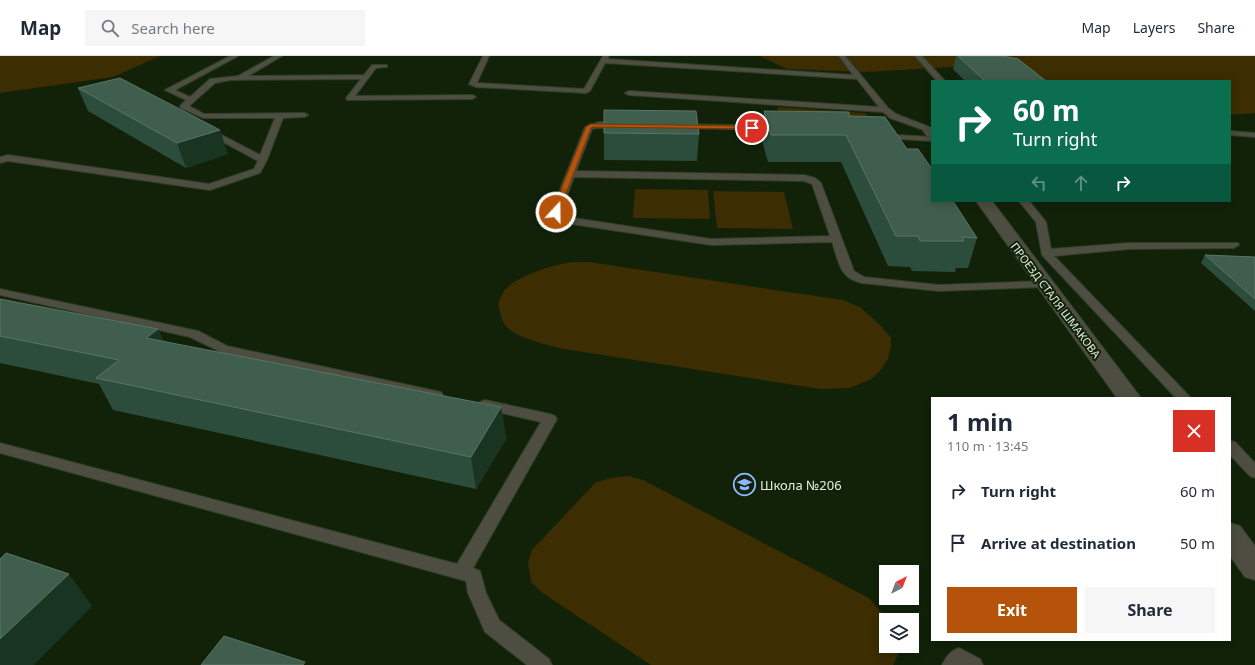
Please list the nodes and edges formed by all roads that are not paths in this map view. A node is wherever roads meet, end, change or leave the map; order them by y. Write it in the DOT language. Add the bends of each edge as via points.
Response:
graph roads {
  1 [pos="235,56"];
  2 [pos="279,56"];
  3 [pos="486,56"];
  4 [pos="842,56"];
  5 [pos="918,56"];
  6 [pos="604,58"];
  7 [pos="385,66"];
  8 [pos="365,77"];
  9 [pos="859,77"];
  10 [pos="239,78"];
  11 [pos="940,80"];
  12 [pos="629,93"];
  13 [pos="472,97"];
  14 [pos="191,100"];
  15 [pos="885,110"];
  16 [pos="280,115"];
  17 [pos="304,115"];
  18 [pos="196,125"];
  19 [pos="630,125"];
  20 [pos="670,126"];
  21 [pos="790,129"];
  22 [pos="931,133"];
  23 [pos="1231,133"];
  24 [pos="869,134"];
  25 [pos="1255,135"];
  26 [pos="0,160"];
  27 [pos="263,160"];
  28 [pos="570,174"];
  29 [pos="985,202"];
  30 [pos="1025,202"];
  31 [pos="836,239"];
  32 [pos="1234,245"];
  33 [pos="1046,252"];
  34 [pos="1045,284"];
  35 [pos="0,292"];
  36 [pos="1128,397"];
  37 [pos="1183,397"];
  38 [pos="449,398"];
  39 [pos="472,402"];
  40 [pos="1231,447"];
  41 [pos="0,448"];
  42 [pos="1255,472"];
  43 [pos="1231,535"];
  44 [pos="1255,568"];
  45 [pos="462,573"];
  46 [pos="542,665"];
  47 [pos="952,665"];
  48 [pos="973,665"];
  1 -- 14 [label="lane" via="169,90"];
  2 -- 10 [label="lane"];
  3 -- 6 [label="lane" via="474,84 476,85 586,91"];
  4 -- 9 [label="lane"];
  5 -- 11 [label="lane"];
  6 -- 9 [label="lane"];
  7 -- 8 [label="lane" via="374,66"];
  8 -- 10 [label="lane"];
  8 -- 13 [label="lane" via="350,98"];
  9 -- 15 [label="lane"];
  10 -- 14 [label="lane" via="213,81"];
  12 -- 15 [label="lane"];
  14 -- 16 [label="lane" via="184,106 203,116"];
  15 -- 22 [label="lane"];
  16 -- 17 [label="lane"];
  16 -- 27 [label="lane"];
  18 -- 27 [label="lane"];
  19 -- 28 [label="lane" via="598,124 589,127"];
  20 -- 21 [label="lane"];
  22 -- 24 [label="lane"];
  23 -- 25 [label="lane"];
  26 -- 27 [label="lane" via="8,158 210,187 257,171"];
  28 -- 31 [label="lane" via="804,178 816,183"];
  28 -- 31 [label="lane" via="556,212 558,217 565,220 711,242"];
  29 -- 34 [label="street, ПРОЕЗД СТАЛЯ ШМАКОВА"];
  30 -- 33 [label="lane" via="1041,222"];
  31 -- 34 [label="lane" via="849,273 862,280 939,288"];
  32 -- 33 [label="lane" via="1129,246"];
  33 -- 37 [label="lane"];
  34 -- 36 [label="street, ПРОЕЗД СТАЛЯ ШМАКОВА"];
  35 -- 38 [label="lane" via="194,334 223,349"];
  39 -- 45 [label="lane" via="550,419"];
  40 -- 42 [label="lane"];
  41 -- 45 [label="lane"];
  43 -- 44 [label="street"];
  45 -- 46 [label="lane" via="474,576 477,593 492,626"];
  47 -- 48 [label="lane" via="959,656"];
}
